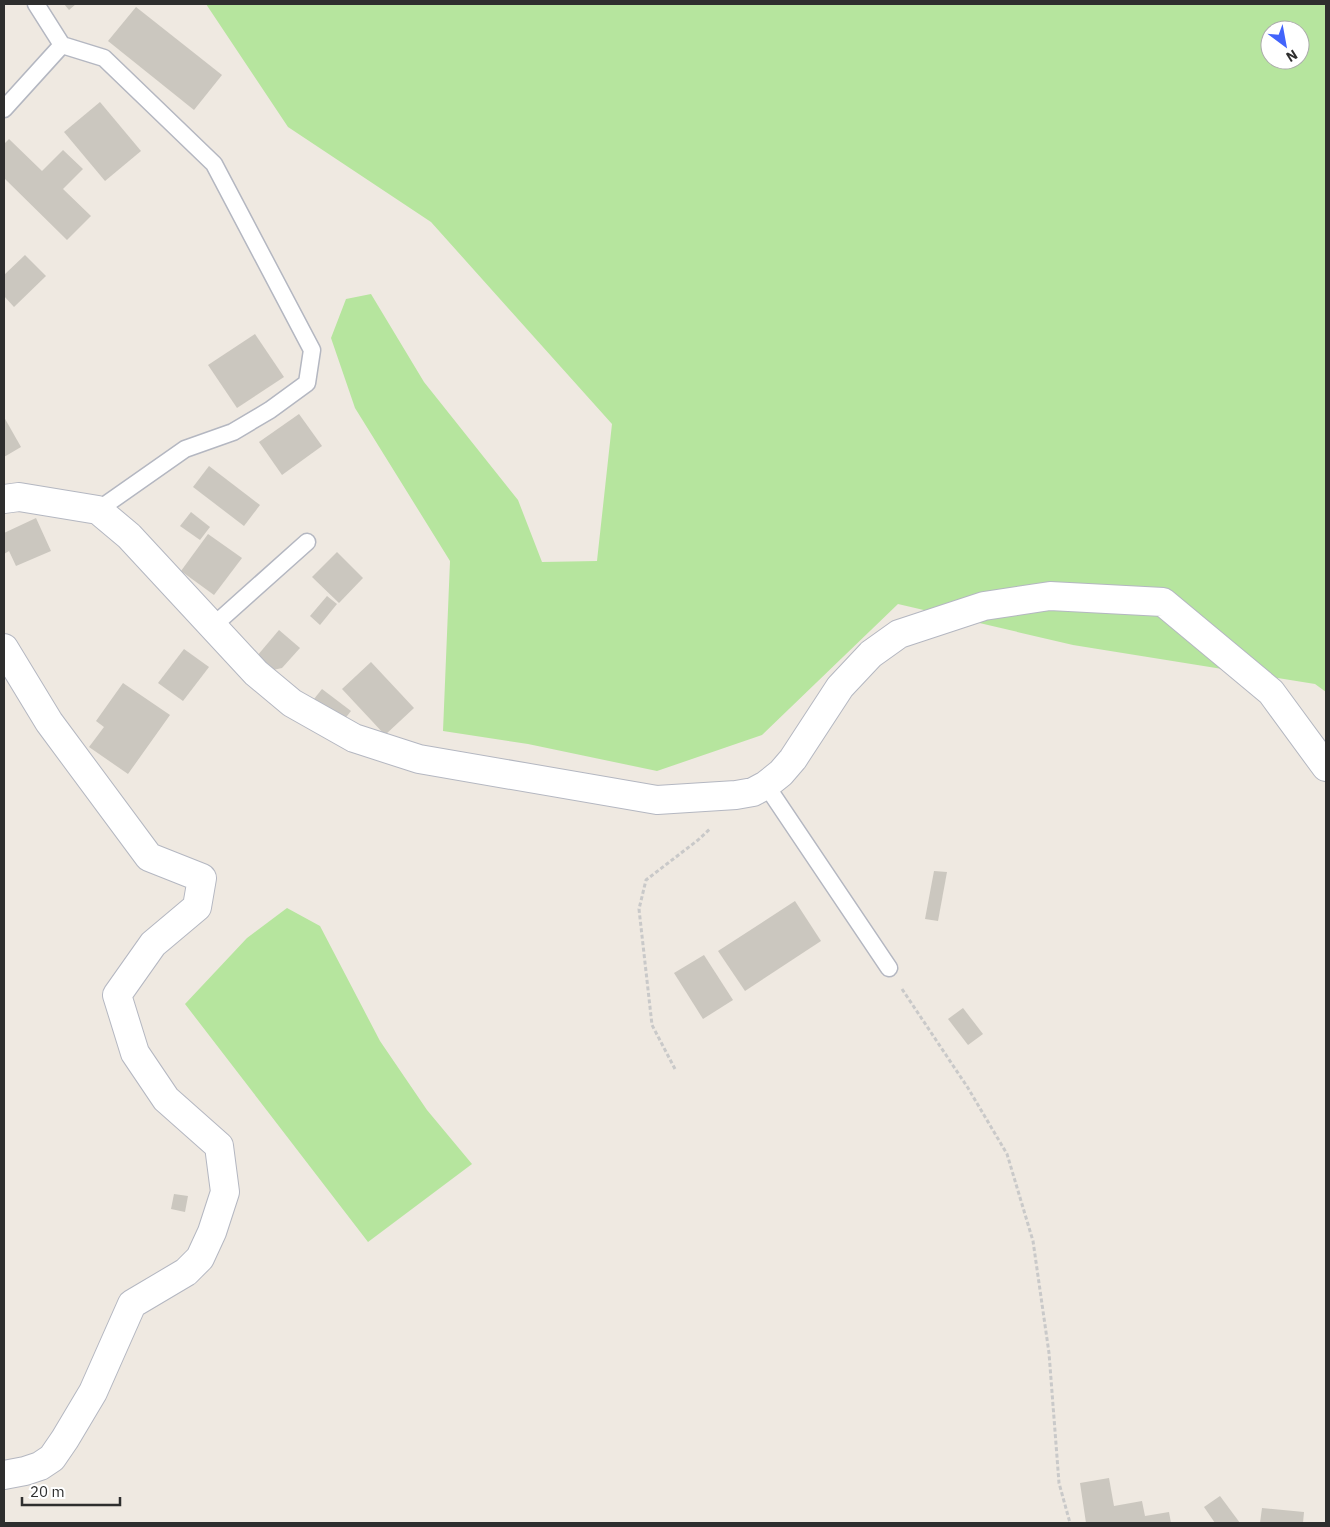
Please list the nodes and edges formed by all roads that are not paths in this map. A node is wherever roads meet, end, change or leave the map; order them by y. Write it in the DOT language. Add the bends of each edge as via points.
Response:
graph roads {
  1 [pos="36,4"];
  2 [pos="62,44"];
  3 [pos="4,109"];
  4 [pos="4,499"];
  5 [pos="98,510"];
  6 [pos="307,542"];
  7 [pos="213,626"];
  8 [pos="4,648"];
  9 [pos="1326,767"];
  10 [pos="766,785"];
  11 [pos="889,968"];
  12 [pos="4,1476"];
  1 -- 2 [label="lane"];
  2 -- 3 [label="lane"];
  2 -- 5 [label="lane" via="104,58 214,164 312,350 308,382 233,432 185,449"];
  4 -- 5 [label="street" via="19,496"];
  5 -- 7 [label="street" via="129,536"];
  6 -- 7 [label="lane"];
  7 -- 10 [label="street" via="256,673 292,703 354,738 419,759 658,800 736,795 753,792"];
  8 -- 12 [label="street" via="49,722 149,856 202,878 197,907 153,944 117,995 135,1053 166,1099 219,1146 226,1192 200,1258 186,1272 132,1304 93,1392 52,1458 40,1466"];
  9 -- 10 [label="street" via="1272,692 1163,602 1050,596 984,606 899,634 870,654 840,687 793,759"];
  10 -- 11 [label="lane"];
}
